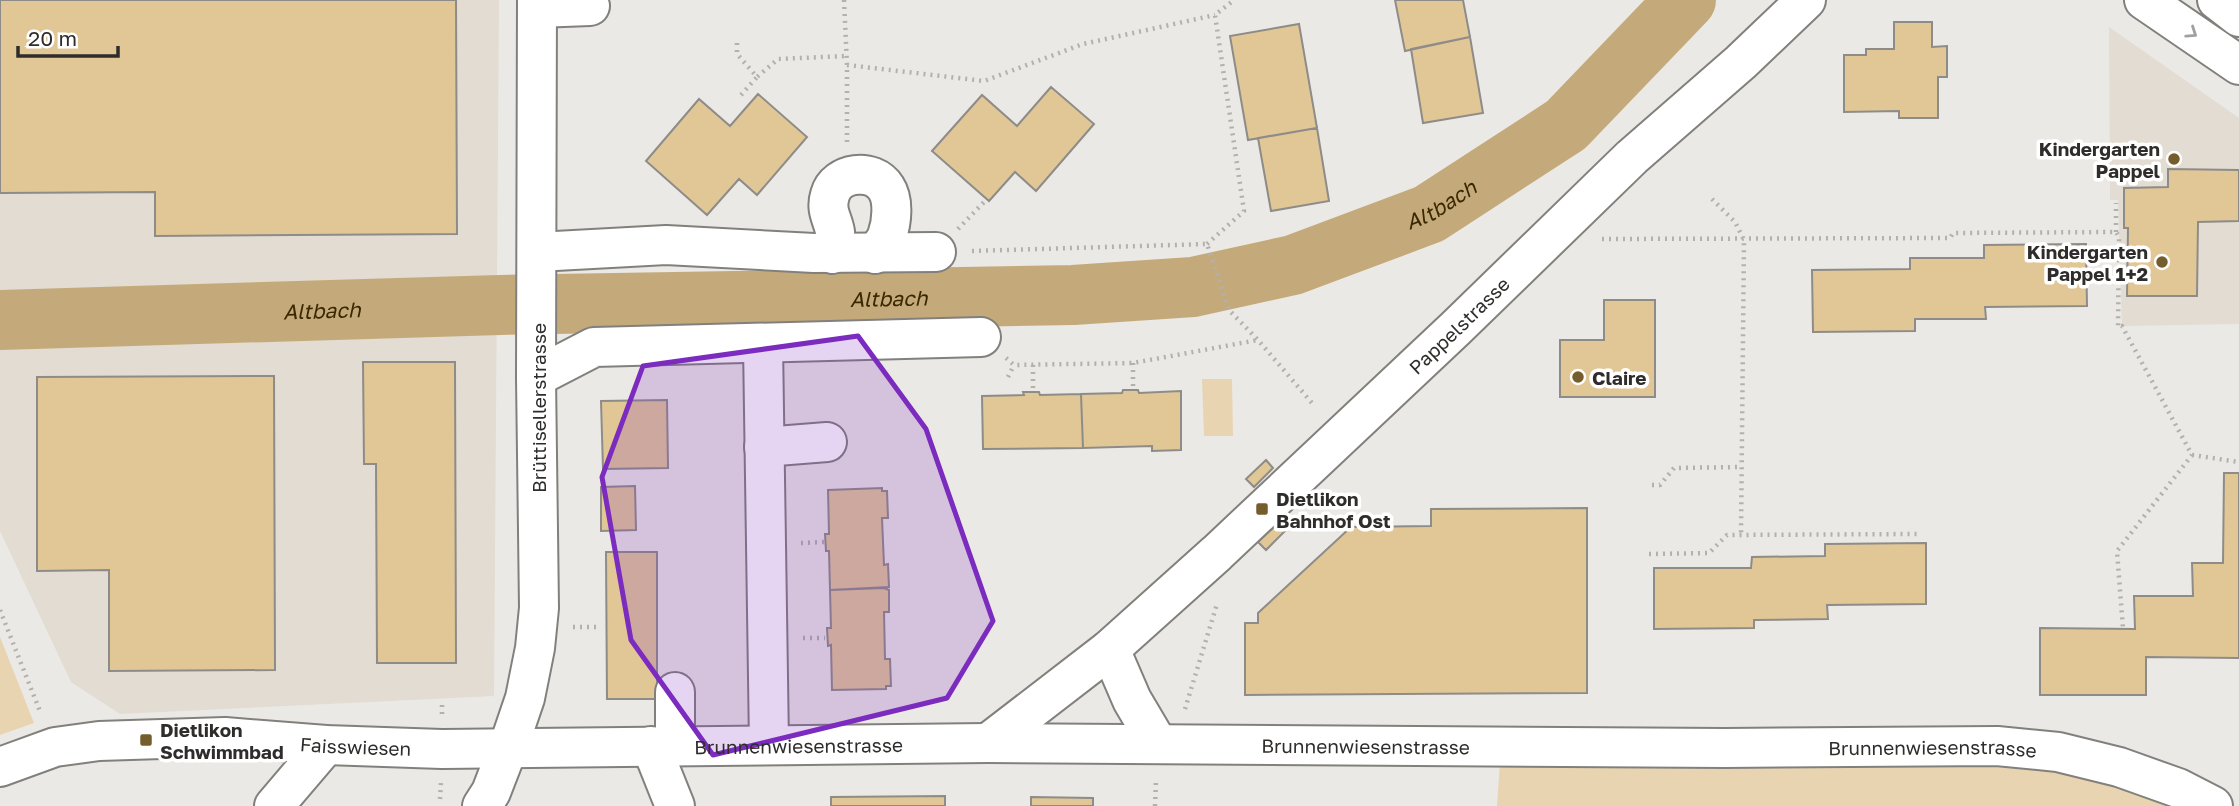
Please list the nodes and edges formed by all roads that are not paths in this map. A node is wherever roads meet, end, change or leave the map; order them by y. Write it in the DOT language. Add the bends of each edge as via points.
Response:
graph roads {
  1 [pos="1806,0"];
  2 [pos="2144,0"];
  3 [pos="2217,0"];
  4 [pos="537,4"];
  5 [pos="590,6"];
  6 [pos="2239,17"];
  7 [pos="2239,65"];
  8 [pos="936,252"];
  9 [pos="832,254"];
  10 [pos="875,254"];
  11 [pos="537,263"];
  12 [pos="981,337"];
  13 [pos="763,344"];
  14 [pos="536,377"];
  15 [pos="827,442"];
  16 [pos="764,447"];
  17 [pos="1110,649"];
  18 [pos="675,692"];
  19 [pos="988,743"];
  20 [pos="769,744"];
  21 [pos="326,745"];
  22 [pos="663,746"];
  23 [pos="1165,747"];
  24 [pos="508,748"];
  25 [pos="50,749"];
  26 [pos="0,767"];
  27 [pos="0,794"];
  28 [pos="274,806"];
  29 [pos="482,806"];
  30 [pos="675,806"];
  31 [pos="2213,806"];
  1 -- 17 [label="street, Pappelstrasse" via="1632,157 1428,355"];
  2 -- 7 [label="street, one-way"];
  3 -- 6 [label="street"];
  4 -- 5 [label="street"];
  4 -- 11 [label="street, Brüttisellerstrasse"];
  8 -- 10 [label="street"];
  9 -- 10 [label="street"];
  9 -- 10 [label="street" via="836,233 828,214 830,194 840,179 856,174 886,187 892,208 887,236"];
  9 -- 11 [label="street" via="666,245"];
  11 -- 14 [label="street, Brüttisellerstrasse"];
  12 -- 13 [label="street"];
  13 -- 14 [label="street" via="594,347"];
  13 -- 16 [label="street"];
  14 -- 24 [label="street, Brüttisellerstrasse" via="536,649"];
  15 -- 16 [label="street"];
  16 -- 20 [label="street"];
  17 -- 19 [label="street, Pappelstrasse"];
  17 -- 23 [label="street" via="1132,700"];
  18 -- 22 [label="street"];
  19 -- 20 [label="street, Brunnenwiesenstrasse"];
  19 -- 23 [label="street, Brunnenwiesenstrasse"];
  20 -- 22 [label="street, Brunnenwiesenstrasse"];
  21 -- 24 [label="street, Faisswiesen"];
  21 -- 25 [label="street, Faisswiesen" via="225,737 99,741"];
  21 -- 28 [label="street"];
  22 -- 24 [label="street, Brunnenwiesenstrasse"];
  22 -- 30 [label="street"];
  23 -- 31 [label="street, Brunnenwiesenstrasse" via="1997,746 2058,752 2119,767"];
  24 -- 29 [label="street, Brüttisellerstrasse"];
  25 -- 26 [label="street, Faisswiesen"];
  25 -- 27 [label="street" via="30,762"];
}
